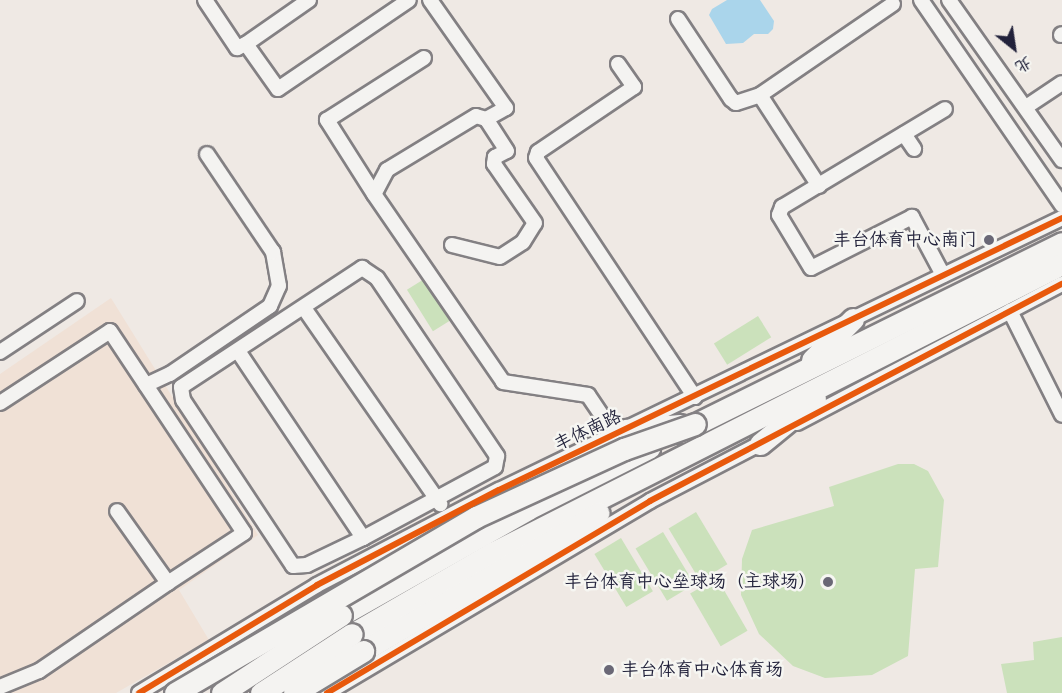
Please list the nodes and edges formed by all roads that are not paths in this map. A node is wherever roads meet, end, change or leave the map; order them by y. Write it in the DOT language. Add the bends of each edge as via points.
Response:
graph roads {
  1 [pos="205,0"];
  2 [pos="309,0"];
  3 [pos="409,0"];
  4 [pos="430,0"];
  5 [pos="921,0"];
  6 [pos="949,0"];
  7 [pos="894,1"];
  8 [pos="678,19"];
  9 [pos="246,44"];
  10 [pos="424,58"];
  11 [pos="618,64"];
  12 [pos="1062,83"];
  13 [pos="760,95"];
  14 [pos="1026,107"];
  15 [pos="945,109"];
  16 [pos="486,119"];
  17 [pos="904,134"];
  18 [pos="914,149"];
  19 [pos="207,154"];
  20 [pos="1062,160"];
  21 [pos="819,186"];
  22 [pos="374,194"];
  23 [pos="1062,205"];
  24 [pos="1062,218"];
  25 [pos="1062,243"];
  26 [pos="452,244"];
  27 [pos="1062,264"];
  28 [pos="943,275"];
  29 [pos="1062,284"];
  30 [pos="76,301"];
  31 [pos="304,308"];
  32 [pos="1011,311"];
  33 [pos="854,319"];
  34 [pos="238,351"];
  35 [pos="0,352"];
  36 [pos="796,374"];
  37 [pos="842,377"];
  38 [pos="146,385"];
  39 [pos="695,397"];
  40 [pos="0,403"];
  41 [pos="1062,415"];
  42 [pos="695,424"];
  43 [pos="624,430"];
  44 [pos="760,444"];
  45 [pos="436,499"];
  46 [pos="117,511"];
  47 [pos="448,516"];
  48 [pos="363,538"];
  49 [pos="168,583"];
  50 [pos="257,621"];
  51 [pos="224,640"];
  52 [pos="358,642"];
  53 [pos="0,687"];
  54 [pos="139,693"];
  55 [pos="175,693"];
  56 [pos="222,693"];
  57 [pos="261,693"];
  58 [pos="294,693"];
  59 [pos="304,693"];
  60 [pos="327,693"];
  1 -- 9 [label="street" via="237,48"];
  2 -- 9 [label="street"];
  3 -- 9 [label="street" via="278,89"];
  4 -- 16 [label="street" via="506,108"];
  5 -- 23 [label="street"];
  6 -- 14 [label="street"];
  7 -- 13 [label="street"];
  8 -- 13 [label="street" via="731,99 736,103"];
  10 -- 22 [label="street" via="327,120"];
  11 -- 39 [label="street" via="634,87 538,152 537,158"];
  12 -- 14 [label="street"];
  13 -- 21 [label="street"];
  14 -- 20 [label="street"];
  15 -- 17 [label="street"];
  16 -- 22 [label="street" via="469,117 387,170"];
  16 -- 26 [label="street" via="507,151 495,157 494,164 535,223 523,242 500,257"];
  17 -- 18 [label="street"];
  17 -- 21 [label="street"];
  19 -- 38 [label="street" via="273,252 279,286 270,306 170,374"];
  21 -- 28 [label="street" via="783,207 779,214 811,268 912,217"];
  22 -- 43 [label="street" via="503,382 588,395 607,423"];
  24 -- 28 [label="street, 丰体南路"];
  25 -- 36 [label="highway"];
  27 -- 37 [label="highway"];
  28 -- 33 [label="street, 丰体南路"];
  29 -- 32 [label="street"];
  30 -- 35 [label="street"];
  31 -- 34 [label="street"];
  31 -- 45 [label="street"];
  31 -- 45 [label="street" via="362,268 377,278 497,456 495,467"];
  32 -- 41 [label="street"];
  32 -- 44 [label="street"];
  33 -- 36 [label="highway"];
  33 -- 39 [label="street, 丰体南路"];
  34 -- 48 [label="street"];
  34 -- 48 [label="street" via="181,387 183,400 293,566 307,565"];
  36 -- 42 [label="highway"];
  37 -- 44 [label="highway"];
  37 -- 52 [label="highway" via="750,421"];
  38 -- 40 [label="street" via="110,331"];
  38 -- 49 [label="street" via="244,533"];
  39 -- 43 [label="street, 丰体南路"];
  42 -- 43 [label="highway"];
  42 -- 55 [label="highway, bridge" via="624,449 476,517"];
  42 -- 56 [label="highway, bridge" via="528,509 342,615"];
  43 -- 47 [label="street, 丰体南路"];
  44 -- 60 [label="street" via="650,501"];
  45 -- 47 [label="street"];
  45 -- 48 [label="street"];
  46 -- 49 [label="street"];
  47 -- 50 [label="street, 丰体南路"];
  49 -- 53 [label="street" via="39,671"];
  50 -- 51 [label="street, 丰体南路"];
  50 -- 59 [label="street"];
  51 -- 54 [label="street, 丰体南路"];
  51 -- 57 [label="street"];
  52 -- 57 [label="highway, bridge"];
  52 -- 58 [label="highway, bridge"];
}
